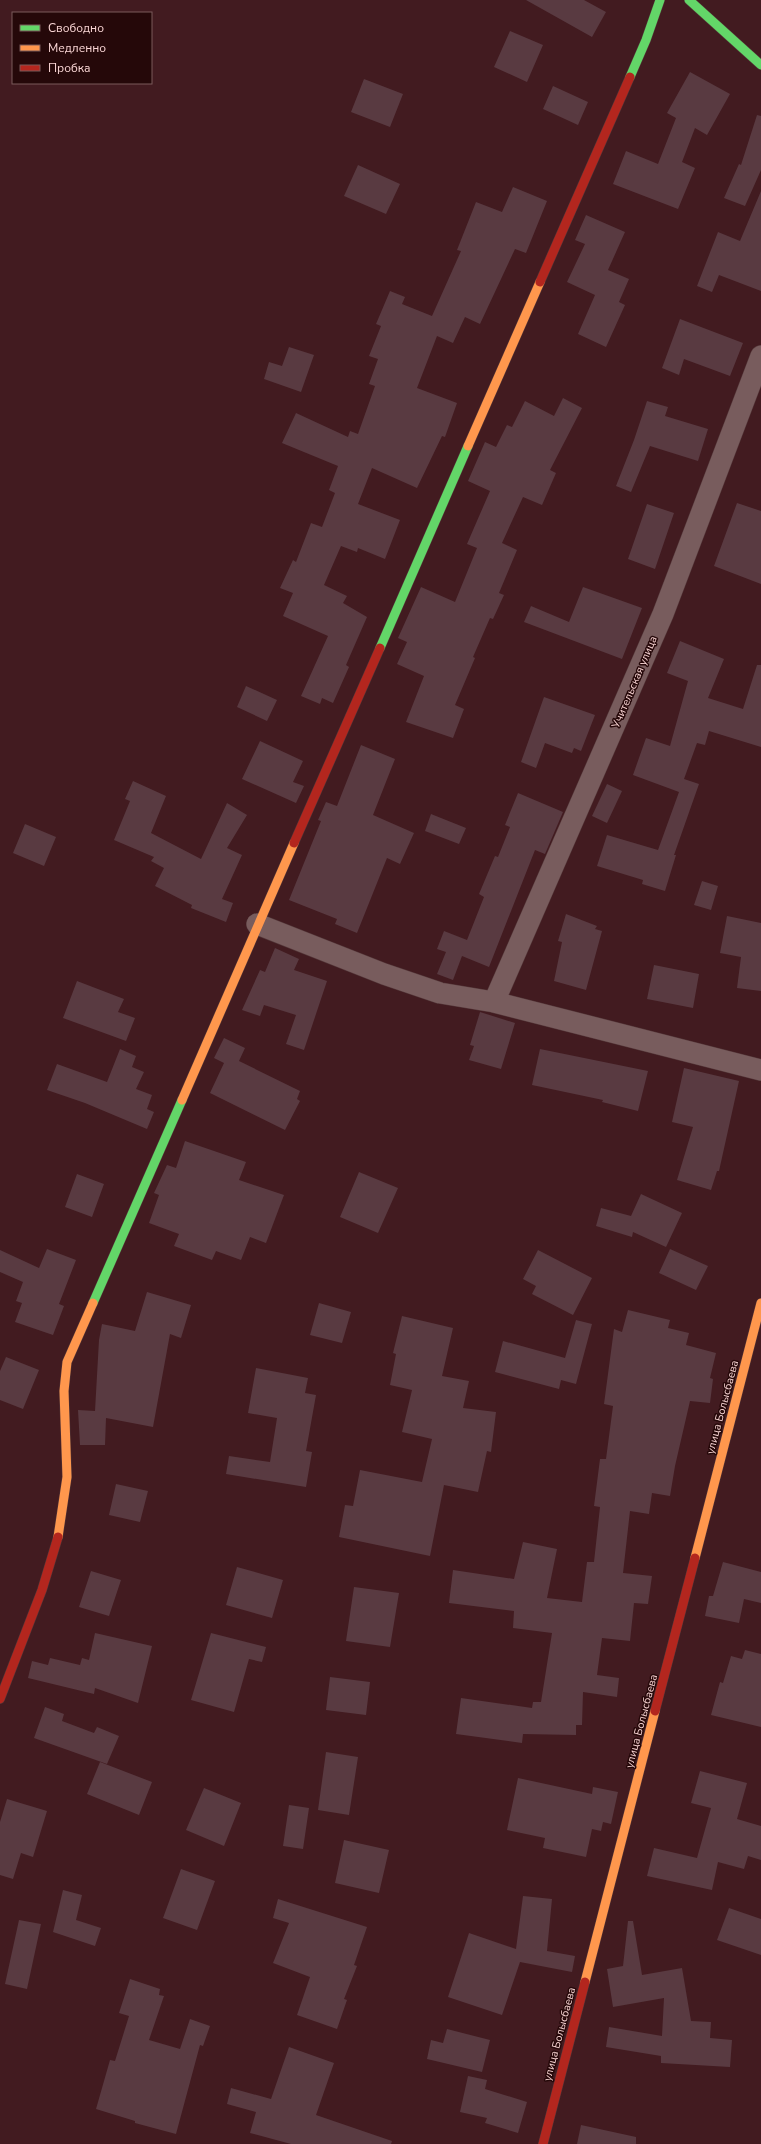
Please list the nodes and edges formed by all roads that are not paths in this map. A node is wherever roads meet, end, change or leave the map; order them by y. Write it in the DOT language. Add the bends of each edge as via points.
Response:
graph roads {
  1 [pos="660,0"];
  2 [pos="689,0"];
  3 [pos="761,65"];
  4 [pos="761,356"];
  5 [pos="257,924"];
  6 [pos="494,1002"];
  7 [pos="761,1070"];
  8 [pos="761,1303"];
  9 [pos="0,1699"];
  10 [pos="543,2144"];
  1 -- 5 [label="street" via="646,40"];
  2 -- 3 [label="street"];
  4 -- 6 [label="street, Учительская улица" via="663,614"];
  5 -- 6 [label="street" via="440,993"];
  5 -- 9 [label="street" via="67,1362 63,1382 68,1433 67,1477 59,1540 45,1586"];
  6 -- 7 [label="street"];
  8 -- 10 [label="street, улица Болысбаева"];
}
